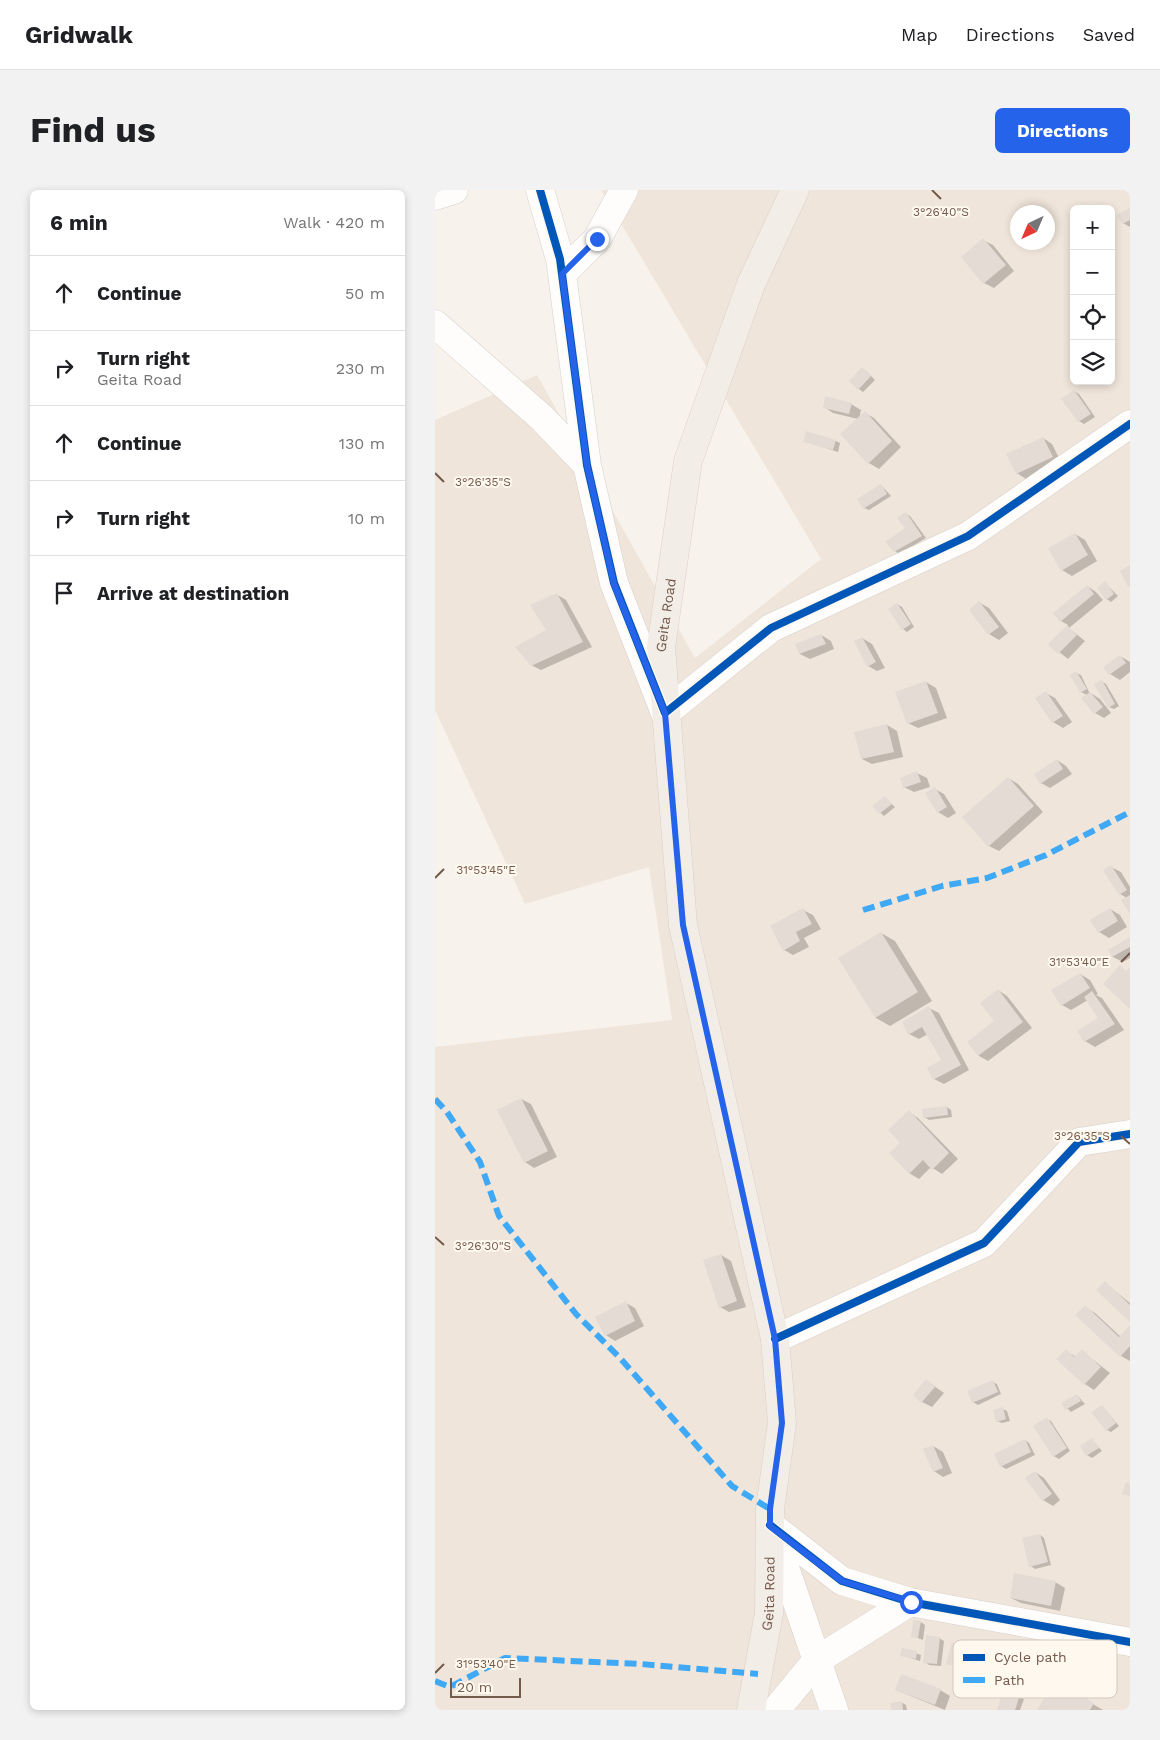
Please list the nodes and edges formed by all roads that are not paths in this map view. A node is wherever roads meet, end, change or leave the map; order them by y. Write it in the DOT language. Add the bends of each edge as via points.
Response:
graph roads {
  1 [pos="454,190"];
  2 [pos="540,190"];
  3 [pos="624,190"];
  4 [pos="795,190"];
  5 [pos="435,196"];
  6 [pos="562,274"];
  7 [pos="435,324"];
  8 [pos="1130,424"];
  9 [pos="587,465"];
  10 [pos="665,713"];
  11 [pos="1130,1134"];
  12 [pos="775,1339"];
  13 [pos="770,1526"];
  14 [pos="911,1602"];
  15 [pos="1130,1642"];
  16 [pos="817,1660"];
  17 [pos="751,1710"];
  18 [pos="776,1710"];
  19 [pos="834,1710"];
  1 -- 5 [label="street"];
  2 -- 6 [label="street"];
  3 -- 6 [label="street" via="597,239"];
  4 -- 10 [label="main road, Geita Road" via="751,284 688,461 661,647"];
  6 -- 9 [label="street"];
  7 -- 9 [label="street" via="542,418"];
  8 -- 10 [label="street" via="968,536 771,628"];
  9 -- 10 [label="street" via="614,584"];
  10 -- 12 [label="main road, Geita Road" via="683,925"];
  11 -- 12 [label="street" via="1079,1142 984,1243"];
  12 -- 13 [label="main road, Geita Road" via="782,1423"];
  13 -- 14 [label="street" via="842,1581"];
  13 -- 16 [label="street"];
  13 -- 17 [label="main road, Geita Road" via="769,1613"];
  14 -- 15 [label="street"];
  14 -- 16 [label="street"];
  16 -- 18 [label="street"];
  16 -- 19 [label="street"];
}
